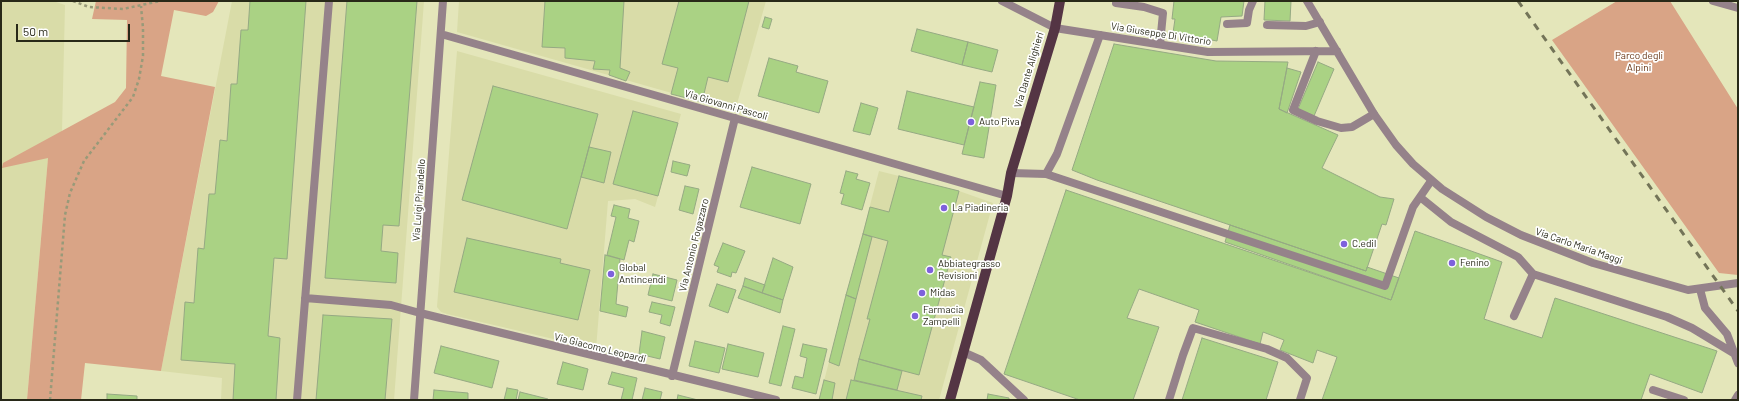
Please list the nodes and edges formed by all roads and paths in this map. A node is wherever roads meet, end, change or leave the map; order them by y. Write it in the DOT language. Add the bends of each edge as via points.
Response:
graph roads {
  1 [pos="73,1"];
  2 [pos="160,1"];
  3 [pos="329,1"];
  4 [pos="443,1"];
  5 [pos="1002,1"];
  6 [pos="1060,1"];
  7 [pos="1253,1"];
  8 [pos="1307,1"];
  9 [pos="1718,2"];
  10 [pos="1116,3"];
  11 [pos="141,6"];
  12 [pos="1738,8"];
  13 [pos="1320,22"];
  14 [pos="1227,24"];
  15 [pos="1267,25"];
  16 [pos="1055,28"];
  17 [pos="441,34"];
  18 [pos="1100,35"];
  19 [pos="1160,44"];
  20 [pos="1337,51"];
  21 [pos="1316,52"];
  22 [pos="1374,114"];
  23 [pos="735,118"];
  24 [pos="1011,173"];
  25 [pos="1046,174"];
  26 [pos="1431,181"];
  27 [pos="1007,196"];
  28 [pos="1420,197"];
  29 [pos="1534,274"];
  30 [pos="1738,283"];
  31 [pos="1700,289"];
  32 [pos="305,298"];
  33 [pos="420,313"];
  34 [pos="1514,316"];
  35 [pos="962,352"];
  36 [pos="1735,354"];
  37 [pos="1738,362"];
  38 [pos="672,376"];
  39 [pos="1653,390"];
  40 [pos="1738,396"];
  41 [pos="50,400"];
  42 [pos="297,400"];
  43 [pos="414,400"];
  44 [pos="776,400"];
  45 [pos="950,400"];
  46 [pos="1024,400"];
  47 [pos="1169,400"];
  48 [pos="1300,400"];
  49 [pos="1684,400"];
  50 [pos="1735,400"];
  1 -- 11 [label="path" via="89,7 123,9"];
  2 -- 11 [label="path"];
  3 -- 32 [label="street"];
  4 -- 17 [label="street, Via Luigi Pirandello"];
  5 -- 16 [label="street, Via Giuseppe Di Vittorio"];
  6 -- 16 [label="main road, Via Dante Alighieri"];
  7 -- 14 [label="street" via="1247,23"];
  8 -- 13 [label="street, Via Carlo Maria Maggi"];
  9 -- 12 [label="street"];
  10 -- 19 [label="street" via="1163,13"];
  11 -- 41 [label="path" via="143,56 133,97 84,162 70,192 65,215"];
  13 -- 15 [label="street" via="1306,26"];
  13 -- 20 [label="street, Via Carlo Maria Maggi"];
  16 -- 18 [label="street, Via Giuseppe Di Vittorio"];
  16 -- 24 [label="main road, Via Dante Alighieri"];
  17 -- 23 [label="street, Via Giovanni Pascoli"];
  17 -- 33 [label="street, Via Luigi Pirandello"];
  18 -- 19 [label="street, Via Giuseppe Di Vittorio"];
  18 -- 25 [label="street" via="1057,154"];
  19 -- 21 [label="street, Via Giuseppe Di Vittorio" via="1208,52"];
  20 -- 21 [label="street, Via Giuseppe Di Vittorio"];
  20 -- 22 [label="street, Via Carlo Maria Maggi"];
  21 -- 22 [label="street" via="1293,110 1341,128 1352,128"];
  22 -- 26 [label="street, Via Carlo Maria Maggi" via="1396,145"];
  23 -- 27 [label="street, Via Giovanni Pascoli"];
  23 -- 38 [label="street, Via Antonio Fogazzaro"];
  24 -- 25 [label="street"];
  24 -- 27 [label="main road, Via Dante Alighieri"];
  25 -- 28 [label="street" via="1385,286 1413,207"];
  26 -- 28 [label="street"];
  26 -- 31 [label="street, Via Carlo Maria Maggi" via="1486,217 1520,235 1562,252 1688,290"];
  27 -- 35 [label="main road, Via Dante Alighieri"];
  28 -- 29 [label="street" via="1451,222 1518,257"];
  29 -- 34 [label="street"];
  29 -- 36 [label="street" via="1667,317 1692,328"];
  30 -- 31 [label="street, Via Carlo Maria Maggi"];
  31 -- 36 [label="street" via="1705,308 1727,334"];
  32 -- 33 [label="street, Via Giacomo Leopardi" via="391,305"];
  32 -- 42 [label="street"];
  33 -- 38 [label="street, Via Giacomo Leopardi"];
  33 -- 43 [label="street, Via Luigi Pirandello"];
  35 -- 45 [label="main road, Via Dante Alighieri"];
  35 -- 46 [label="street" via="981,360"];
  36 -- 37 [label="street"];
  38 -- 44 [label="street, Via Giacomo Leopardi"];
  39 -- 49 [label="street"];
  40 -- 50 [label="street"];
  47 -- 48 [label="street" via="1193,328 1267,349 1286,358 1307,378"];
}
